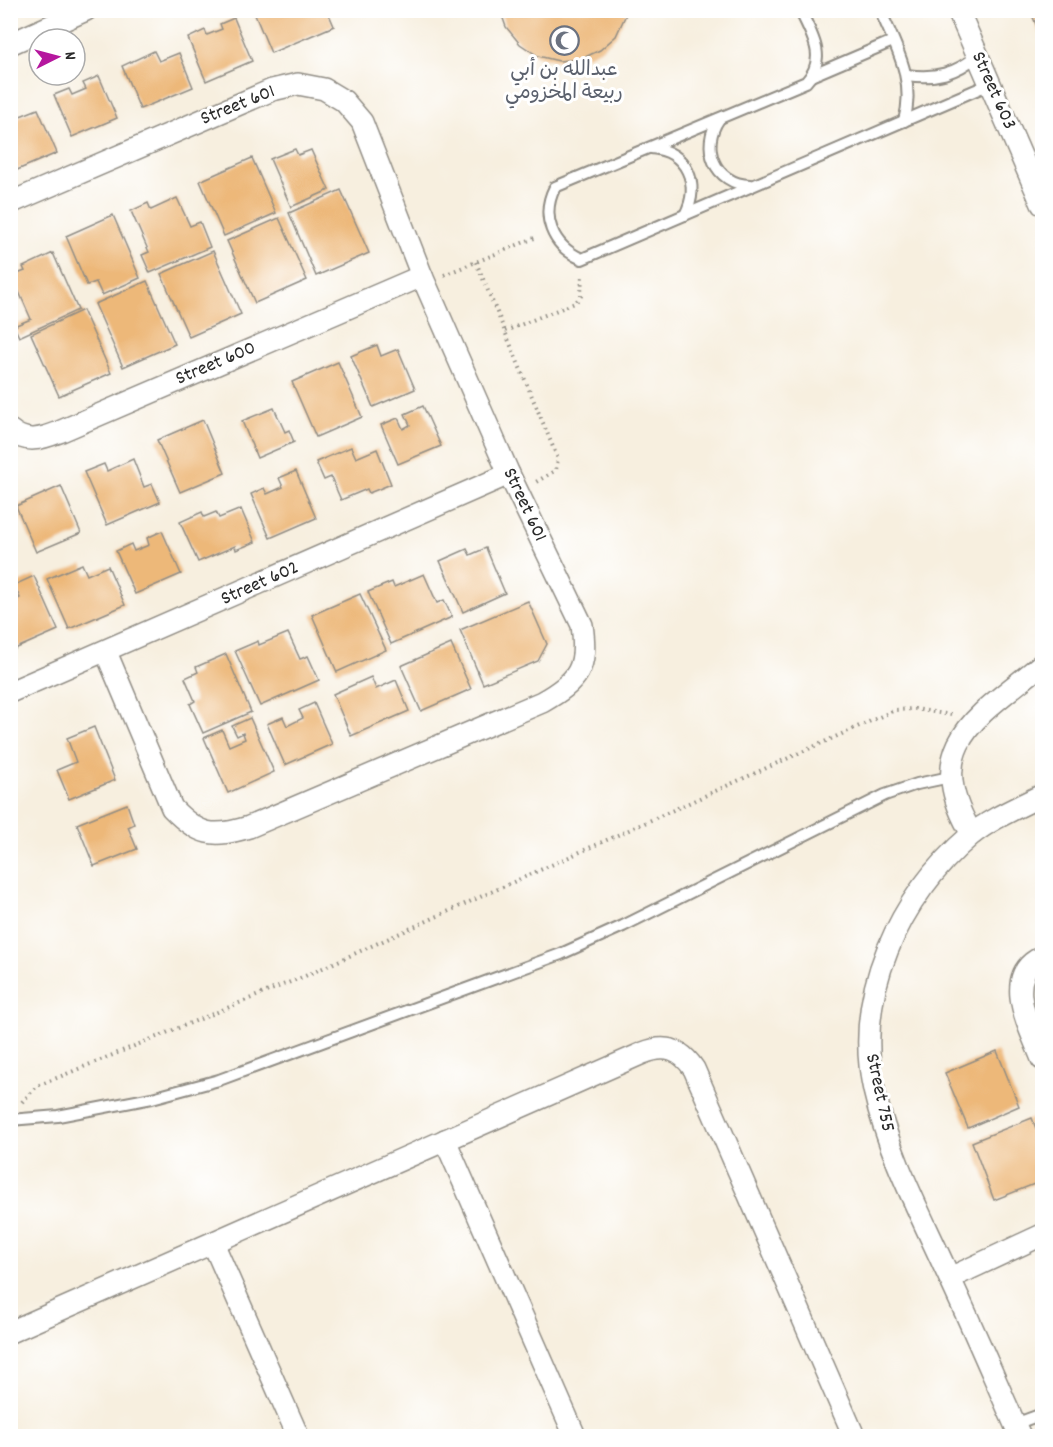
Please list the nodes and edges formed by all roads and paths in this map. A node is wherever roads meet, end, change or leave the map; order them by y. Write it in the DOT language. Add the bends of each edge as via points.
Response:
graph roads {
  1 [pos="86,10"];
  2 [pos="800,10"];
  3 [pos="880,10"];
  4 [pos="958,10"];
  5 [pos="893,41"];
  6 [pos="10,44"];
  7 [pos="978,55"];
  8 [pos="907,75"];
  9 [pos="811,76"];
  10 [pos="990,84"];
  11 [pos="719,118"];
  12 [pos="904,121"];
  13 [pos="649,147"];
  14 [pos="1034,159"];
  15 [pos="753,185"];
  16 [pos="10,203"];
  17 [pos="1042,204"];
  18 [pos="685,214"];
  19 [pos="552,231"];
  20 [pos="582,259"];
  21 [pos="476,262"];
  22 [pos="423,279"];
  23 [pos="505,332"];
  24 [pos="10,430"];
  25 [pos="513,482"];
  26 [pos="106,652"];
  27 [pos="1042,664"];
  28 [pos="10,692"];
  29 [pos="971,723"];
  30 [pos="950,777"];
  31 [pos="1042,795"];
  32 [pos="972,834"];
  33 [pos="1042,957"];
  34 [pos="1042,1059"];
  35 [pos="12,1119"];
  36 [pos="445,1140"];
  37 [pos="1042,1236"];
  38 [pos="213,1243"];
  39 [pos="950,1278"];
  40 [pos="10,1332"];
  41 [pos="1042,1414"];
  42 [pos="1018,1430"];
  43 [pos="298,1437"];
  44 [pos="575,1437"];
  45 [pos="854,1437"];
  1 -- 6 [label="street"];
  2 -- 9 [label="lane" via="818,52"];
  3 -- 5 [label="lane"];
  4 -- 7 [label="street, Street 603"];
  5 -- 8 [label="lane"];
  5 -- 9 [label="lane"];
  7 -- 8 [label="lane" via="945,74"];
  7 -- 10 [label="street, Street 603"];
  8 -- 12 [label="lane" via="909,98"];
  9 -- 11 [label="lane" via="806,82"];
  10 -- 12 [label="lane"];
  10 -- 14 [label="street, Street 603"];
  11 -- 13 [label="lane"];
  11 -- 15 [label="lane" via="709,148 716,168 732,182"];
  12 -- 15 [label="lane"];
  13 -- 18 [label="lane" via="672,153 688,169 693,193"];
  13 -- 19 [label="lane" via="555,187 548,209"];
  14 -- 17 [label="street, Street 603"];
  15 -- 18 [label="lane"];
  16 -- 22 [label="street, Street 601" via="272,90 298,84 316,87 344,101 362,122"];
  18 -- 20 [label="lane"];
  19 -- 20 [label="lane" via="564,248"];
  19 -- 21 [label="path"];
  20 -- 23 [label="path" via="582,296 575,303"];
  21 -- 22 [label="path"];
  21 -- 23 [label="path"];
  22 -- 24 [label="street, Street 600" via="59,432 37,440 19,437"];
  22 -- 25 [label="street, Street 601"];
  23 -- 25 [label="path" via="558,459 556,470 548,476"];
  25 -- 26 [label="street, Street 602"];
  25 -- 26 [label="street, Street 601" via="582,625 586,652 578,674 565,689 542,702 249,827 228,834 206,834 186,823 172,808"];
  26 -- 28 [label="street, Street 602"];
  27 -- 29 [label="street"];
  29 -- 30 [label="street" via="960,739"];
  29 -- 35 [label="path" via="934,710 895,710 305,976 37,1086"];
  30 -- 32 [label="street" via="953,796"];
  30 -- 35 [label="lane" via="885,795 592,941 251,1069 152,1098 58,1116"];
  31 -- 32 [label="street, Street 755"];
  32 -- 39 [label="street, Street 755" via="917,893 894,934 880,969 868,1046 874,1089 890,1144"];
  33 -- 34 [label="street" via="1034,961 1020,989"];
  36 -- 38 [label="street"];
  36 -- 44 [label="street"];
  36 -- 45 [label="street" via="653,1049 682,1054 694,1069"];
  37 -- 39 [label="street"];
  38 -- 40 [label="street"];
  38 -- 43 [label="street"];
  39 -- 42 [label="street, Street 755"];
  41 -- 42 [label="lane"];
}
